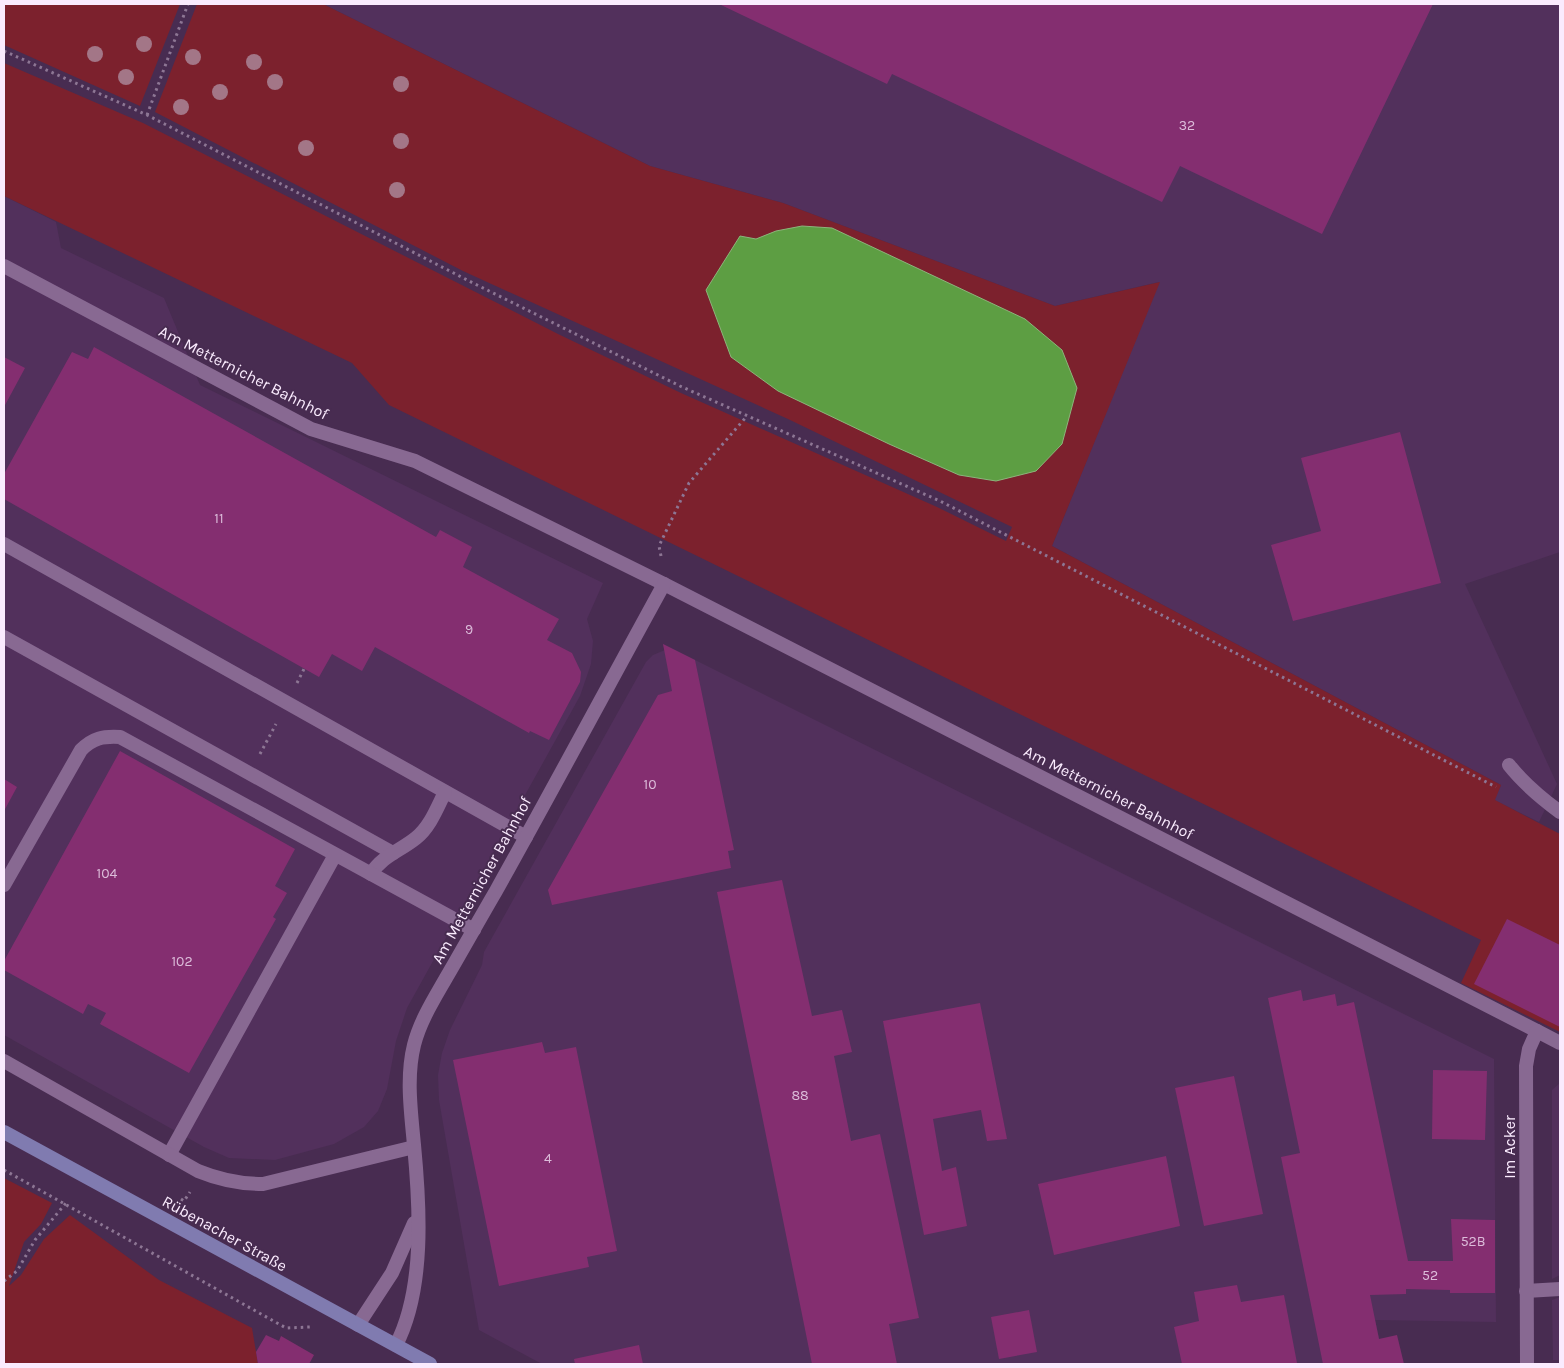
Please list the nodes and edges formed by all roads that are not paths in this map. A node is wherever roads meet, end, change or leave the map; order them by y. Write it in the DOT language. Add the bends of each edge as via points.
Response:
graph roads {
  1 [pos="4,266"];
  2 [pos="4,544"];
  3 [pos="664,584"];
  4 [pos="4,637"];
  5 [pos="1510,765"];
  6 [pos="445,792"];
  7 [pos="1560,812"];
  8 [pos="526,837"];
  9 [pos="393,853"];
  10 [pos="335,855"];
  11 [pos="371,874"];
  12 [pos="4,885"];
  13 [pos="474,930"];
  14 [pos="1537,1031"];
  15 [pos="1560,1043"];
  16 [pos="4,1061"];
  17 [pos="4,1132"];
  18 [pos="414,1146"];
  19 [pos="169,1155"];
  20 [pos="417,1216"];
  21 [pos="1560,1289"];
  22 [pos="1526,1291"];
  23 [pos="358,1325"];
  24 [pos="396,1346"];
  25 [pos="430,1364"];
  26 [pos="1527,1364"];
  1 -- 3 [label="street, Am Metternicher Bahnhof" via="311,429 415,461"];
  2 -- 6 [label="street"];
  3 -- 8 [label="street, Am Metternicher Bahnhof"];
  3 -- 14 [label="street, Am Metternicher Bahnhof"];
  4 -- 9 [label="street"];
  5 -- 7 [label="street" via="1520,779"];
  6 -- 8 [label="street"];
  6 -- 9 [label="street" via="427,827"];
  8 -- 13 [label="street, Am Metternicher Bahnhof"];
  9 -- 11 [label="street" via="378,863"];
  10 -- 11 [label="street"];
  10 -- 12 [label="street" via="120,737 107,736 92,740 81,750"];
  10 -- 19 [label="street"];
  11 -- 13 [label="street"];
  13 -- 18 [label="street, Am Metternicher Bahnhof" via="422,1023 414,1045 410,1100"];
  14 -- 15 [label="street"];
  14 -- 22 [label="street, Im Acker" via="1526,1066"];
  16 -- 19 [label="street"];
  17 -- 23 [label="main road, Rübenacher Straße"];
  18 -- 19 [label="street" via="263,1184 241,1184 217,1178"];
  18 -- 20 [label="street, Am Metternicher Bahnhof"];
  20 -- 23 [label="street, Am Metternicher Bahnhof" via="392,1273"];
  20 -- 24 [label="street, Am Metternicher Bahnhof" via="412,1303"];
  21 -- 22 [label="street"];
  22 -- 26 [label="street, Im Acker"];
  23 -- 24 [label="main road, Rübenacher Straße"];
  24 -- 25 [label="main road, Rübenacher Straße"];
}
